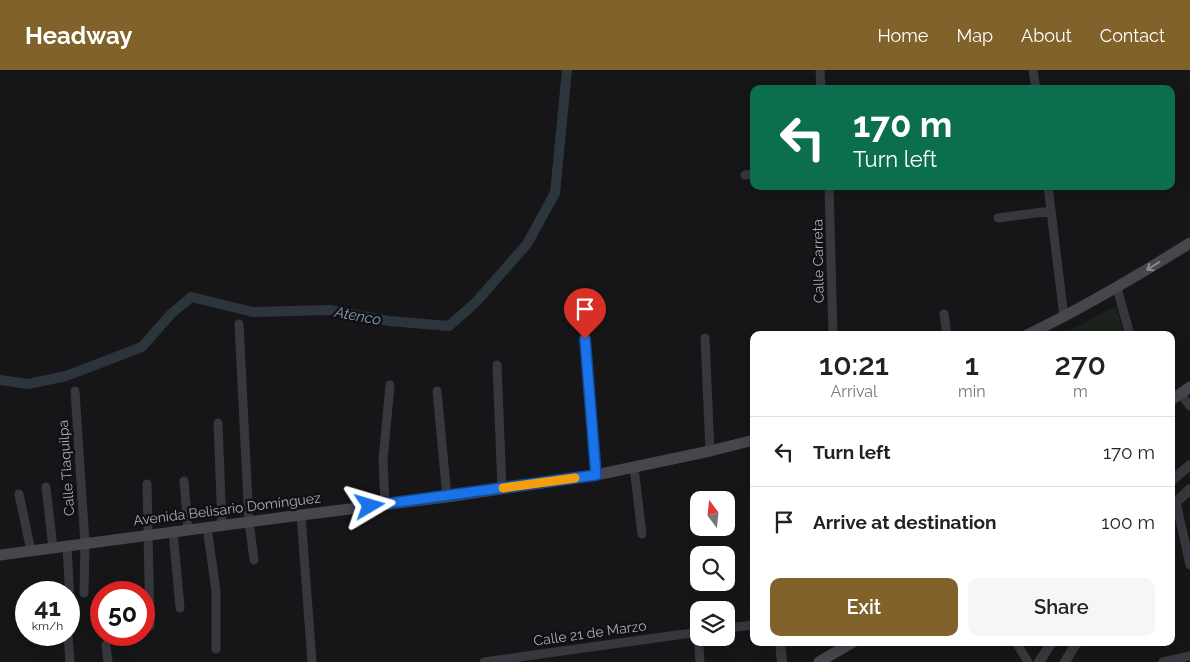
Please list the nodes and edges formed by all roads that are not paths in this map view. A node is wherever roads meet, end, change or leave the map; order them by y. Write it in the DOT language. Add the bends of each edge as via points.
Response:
graph roads {
  1 [pos="820,70"];
  2 [pos="1033,70"];
  3 [pos="821,85"];
  4 [pos="1035,85"];
  5 [pos="829,190"];
  6 [pos="1048,190"];
  7 [pos="1051,211"];
  8 [pos="998,218"];
  9 [pos="1190,243"];
  10 [pos="1117,288"];
  11 [pos="944,314"];
  12 [pos="1064,317"];
  13 [pos="239,324"];
  14 [pos="833,331"];
  15 [pos="946,331"];
  16 [pos="1034,331"];
  17 [pos="1129,331"];
  18 [pos="705,338"];
  19 [pos="585,339"];
  20 [pos="497,365"];
  21 [pos="390,385"];
  22 [pos="75,391"];
  23 [pos="437,391"];
  24 [pos="1181,393"];
  25 [pos="1190,406"];
  26 [pos="218,424"];
  27 [pos="750,441"];
  28 [pos="710,451"];
  29 [pos="1190,465"];
  30 [pos="634,468"];
  31 [pos="596,475"];
  32 [pos="1175,478"];
  33 [pos="184,481"];
  34 [pos="147,484"];
  35 [pos="46,487"];
  36 [pos="502,488"];
  37 [pos="1190,489"];
  38 [pos="19,494"];
  39 [pos="447,497"];
  40 [pos="1175,503"];
  41 [pos="385,504"];
  42 [pos="1175,512"];
  43 [pos="301,514"];
  44 [pos="249,522"];
  45 [pos="222,526"];
  46 [pos="207,527"];
  47 [pos="188,529"];
  48 [pos="173,531"];
  49 [pos="642,534"];
  50 [pos="148,535"];
  51 [pos="85,543"];
  52 [pos="67,546"];
  53 [pos="52,548"];
  54 [pos="31,551"];
  55 [pos="0,555"];
  56 [pos="254,560"];
  57 [pos="1190,566"];
  58 [pos="69,581"];
  59 [pos="149,581"];
  60 [pos="84,593"];
  61 [pos="180,608"];
  62 [pos="750,625"];
  63 [pos="735,627"];
  64 [pos="690,633"];
  65 [pos="69,646"];
  66 [pos="106,646"];
  67 [pos="699,646"];
  68 [pos="780,646"];
  69 [pos="848,646"];
  70 [pos="1018,646"];
  71 [pos="1049,646"];
  72 [pos="1075,646"];
  73 [pos="216,649"];
  74 [pos="1190,656"];
  75 [pos="835,658"];
  76 [pos="70,662"];
  77 [pos="108,662"];
  78 [pos="312,662"];
  79 [pos="484,662"];
  80 [pos="700,662"];
  81 [pos="782,662"];
  82 [pos="819,662"];
  83 [pos="1028,662"];
  84 [pos="1039,662"];
  85 [pos="1065,662"];
  86 [pos="1163,662"];
  1 -- 3 [label="street"];
  2 -- 4 [label="street"];
  5 -- 14 [label="street, Calle Carreta"];
  6 -- 7 [label="street"];
  7 -- 8 [label="street"];
  7 -- 12 [label="street"];
  9 -- 10 [label="main road, one-way"];
  10 -- 12 [label="main road"];
  10 -- 17 [label="street"];
  11 -- 15 [label="street"];
  12 -- 16 [label="main road"];
  13 -- 44 [label="street"];
  18 -- 28 [label="street"];
  19 -- 31 [label="street"];
  20 -- 36 [label="street"];
  21 -- 41 [label="street" via="383,460"];
  22 -- 51 [label="street, Calle Tlaquilpa"];
  23 -- 39 [label="street"];
  24 -- 25 [label="street"];
  26 -- 45 [label="street"];
  27 -- 28 [label="main road, Avenida Belisario Domínguez"];
  28 -- 30 [label="main road, Avenida Belisario Domínguez"];
  29 -- 32 [label="street"];
  30 -- 31 [label="main road, Avenida Belisario Domínguez"];
  30 -- 49 [label="street"];
  31 -- 36 [label="main road, Avenida Belisario Domínguez"];
  33 -- 47 [label="street"];
  34 -- 50 [label="street"];
  35 -- 53 [label="street"];
  36 -- 39 [label="main road, Avenida Belisario Domínguez"];
  37 -- 40 [label="street"];
  38 -- 54 [label="street"];
  39 -- 41 [label="main road, Avenida Belisario Domínguez"];
  41 -- 43 [label="main road, Avenida Belisario Domínguez"];
  42 -- 57 [label="street"];
  43 -- 44 [label="main road, Avenida Belisario Domínguez"];
  43 -- 78 [label="street"];
  44 -- 45 [label="main road, Avenida Belisario Domínguez"];
  44 -- 56 [label="street"];
  45 -- 46 [label="main road, Avenida Belisario Domínguez"];
  46 -- 47 [label="main road, Avenida Belisario Domínguez"];
  46 -- 73 [label="street" via="216,591"];
  47 -- 48 [label="main road, Avenida Belisario Domínguez"];
  48 -- 50 [label="main road, Avenida Belisario Domínguez"];
  48 -- 61 [label="street"];
  50 -- 51 [label="main road, Avenida Belisario Domínguez"];
  50 -- 59 [label="street"];
  51 -- 52 [label="main road, Avenida Belisario Domínguez"];
  51 -- 60 [label="street, Calle Tlaquilpa"];
  52 -- 53 [label="main road, Avenida Belisario Domínguez"];
  52 -- 58 [label="street"];
  53 -- 54 [label="main road, Avenida Belisario Domínguez"];
  54 -- 55 [label="main road, Avenida Belisario Domínguez"];
  62 -- 63 [label="street"];
  64 -- 79 [label="street, Calle 21 de Marzo"];
  65 -- 76 [label="street"];
  66 -- 77 [label="street"];
  67 -- 80 [label="street"];
  68 -- 81 [label="street"];
  69 -- 75 [label="main road"];
  70 -- 83 [label="street"];
  71 -- 84 [label="street"];
  72 -- 85 [label="street"];
  74 -- 86 [label="street"];
  75 -- 82 [label="main road"];
}
